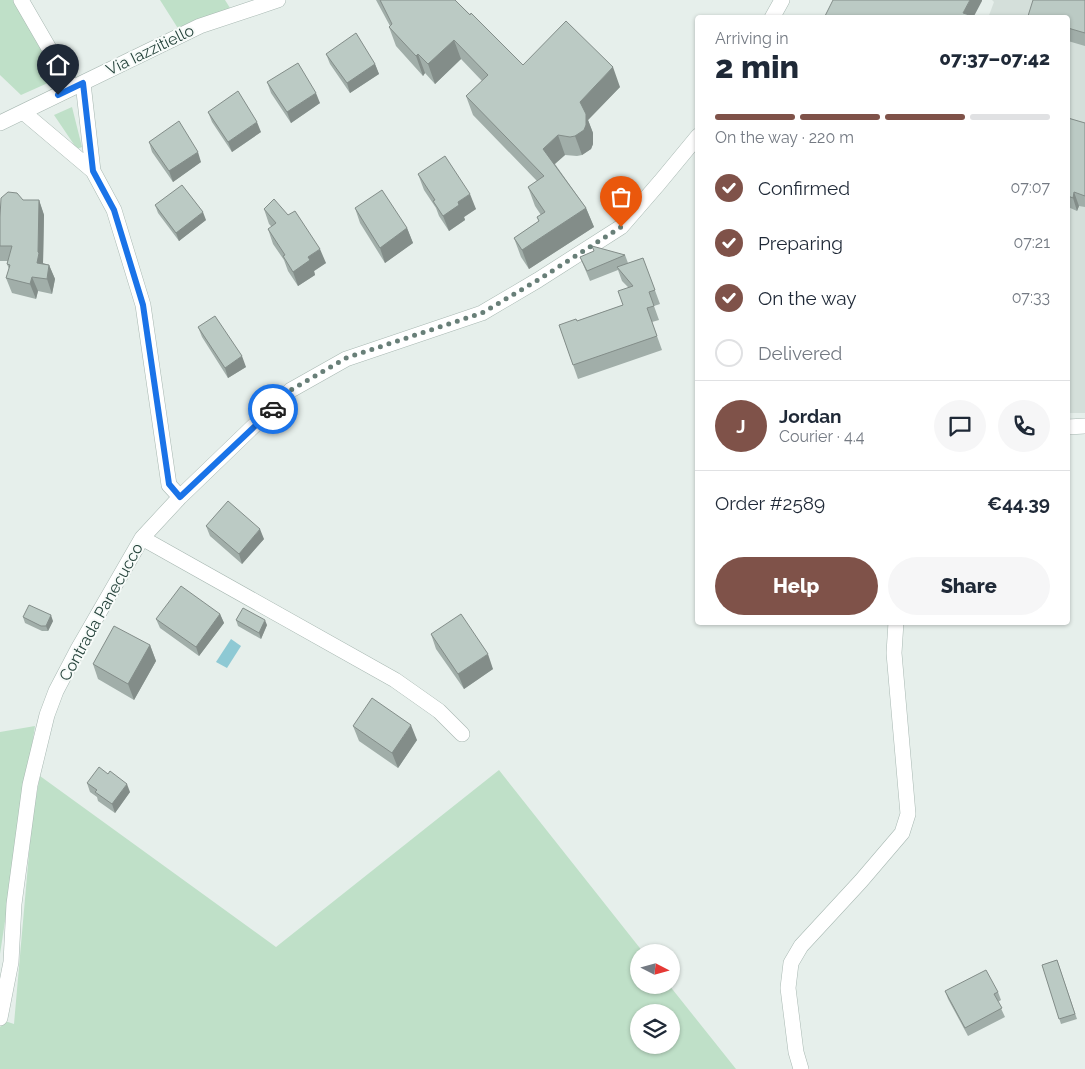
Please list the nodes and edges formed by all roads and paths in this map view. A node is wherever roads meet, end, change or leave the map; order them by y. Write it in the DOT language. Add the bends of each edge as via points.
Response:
graph roads {
  1 [pos="21,0"];
  2 [pos="278,0"];
  3 [pos="782,0"];
  4 [pos="774,15"];
  5 [pos="78,85"];
  6 [pos="23,112"];
  7 [pos="0,123"];
  8 [pos="695,140"];
  9 [pos="93,171"];
  10 [pos="1085,426"];
  11 [pos="1070,427"];
  12 [pos="180,497"];
  13 [pos="142,538"];
  14 [pos="896,625"];
  15 [pos="462,734"];
  16 [pos="0,1018"];
  17 [pos="801,1069"];
  1 -- 5 [label="street"];
  2 -- 5 [label="street, Via Iazzitiello" via="200,26"];
  3 -- 4 [label="street"];
  5 -- 6 [label="street, Via Iazzitiello"];
  5 -- 9 [label="street"];
  6 -- 7 [label="street, Via Iazzitiello"];
  6 -- 9 [label="street"];
  8 -- 12 [label="street, Contrada Panecucco" via="621,227 482,313 346,358 291,390"];
  9 -- 12 [label="street" via="114,210 143,305 169,484"];
  10 -- 11 [label="street"];
  12 -- 13 [label="street, Contrada Panecucco"];
  13 -- 15 [label="street" via="394,680 439,711"];
  13 -- 16 [label="street, Contrada Panecucco" via="82,642 47,715 29,794 14,904 11,962"];
  14 -- 17 [label="street" via="894,653 908,814 902,833 801,946 791,963 788,988"];
}
